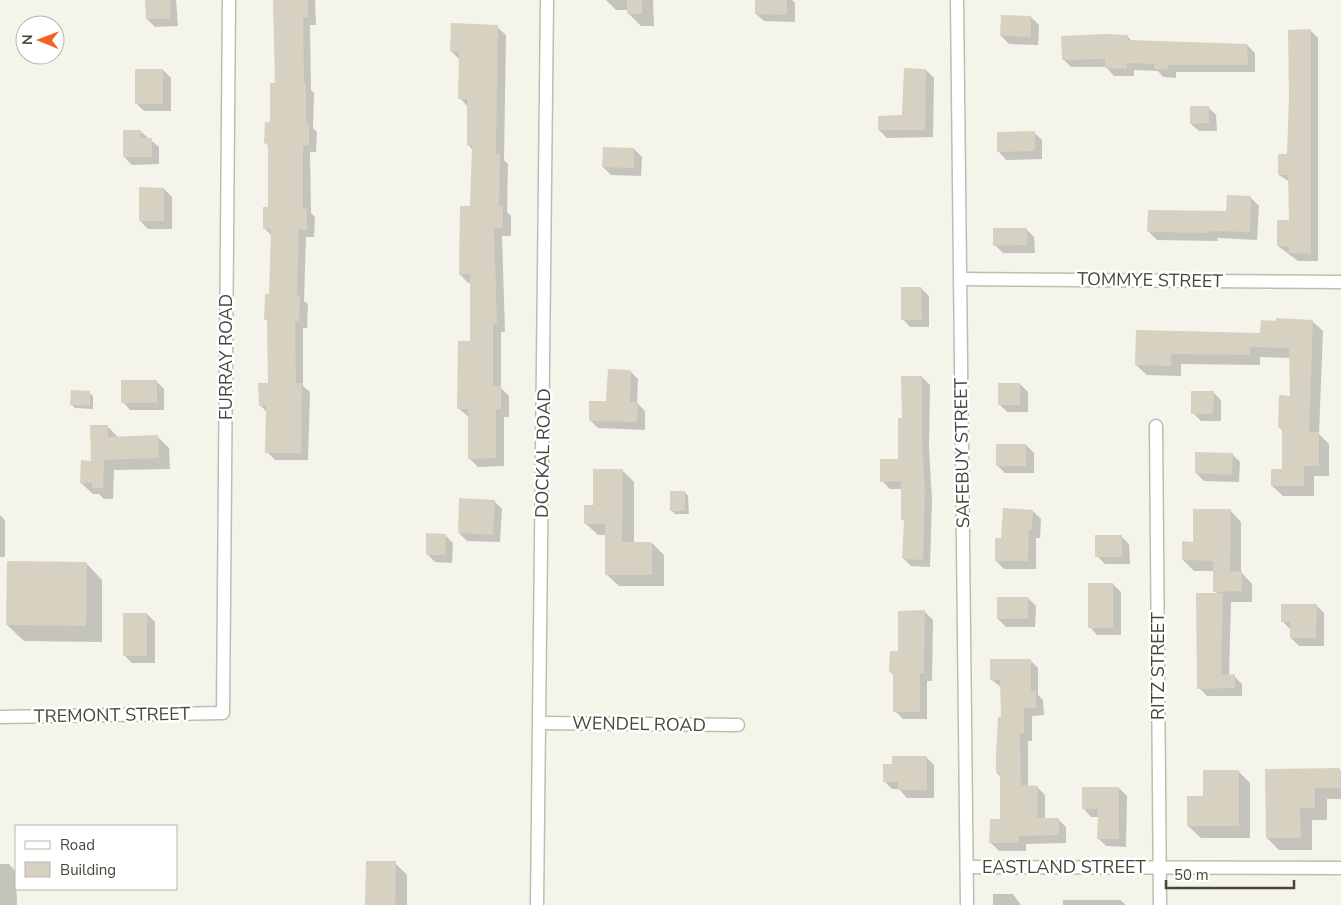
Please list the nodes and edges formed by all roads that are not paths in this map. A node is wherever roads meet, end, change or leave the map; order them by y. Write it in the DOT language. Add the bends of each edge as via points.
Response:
graph roads {
  1 [pos="229,0"];
  2 [pos="547,0"];
  3 [pos="957,0"];
  4 [pos="960,279"];
  5 [pos="1341,282"];
  6 [pos="1156,426"];
  7 [pos="223,714"];
  8 [pos="0,717"];
  9 [pos="540,723"];
  10 [pos="738,726"];
  11 [pos="967,867"];
  12 [pos="1159,867"];
  13 [pos="1341,868"];
  14 [pos="536,905"];
  15 [pos="967,905"];
  16 [pos="1160,905"];
  1 -- 7 [label="street, FURRAY ROAD"];
  2 -- 9 [label="street, DOCKAL ROAD"];
  3 -- 4 [label="street, SAFEBUY STREET"];
  4 -- 5 [label="street, TOMMYE STREET"];
  4 -- 11 [label="street, SAFEBUY STREET"];
  6 -- 12 [label="street, RITZ STREET"];
  7 -- 8 [label="street, TREMONT STREET"];
  9 -- 10 [label="street, WENDEL ROAD"];
  9 -- 14 [label="street, DOCKAL ROAD"];
  11 -- 12 [label="street, EASTLAND STREET"];
  11 -- 15 [label="street, SAFEBUY STREET"];
  12 -- 13 [label="street, EASTLAND STREET"];
  12 -- 16 [label="street, RITZ STREET"];
}
